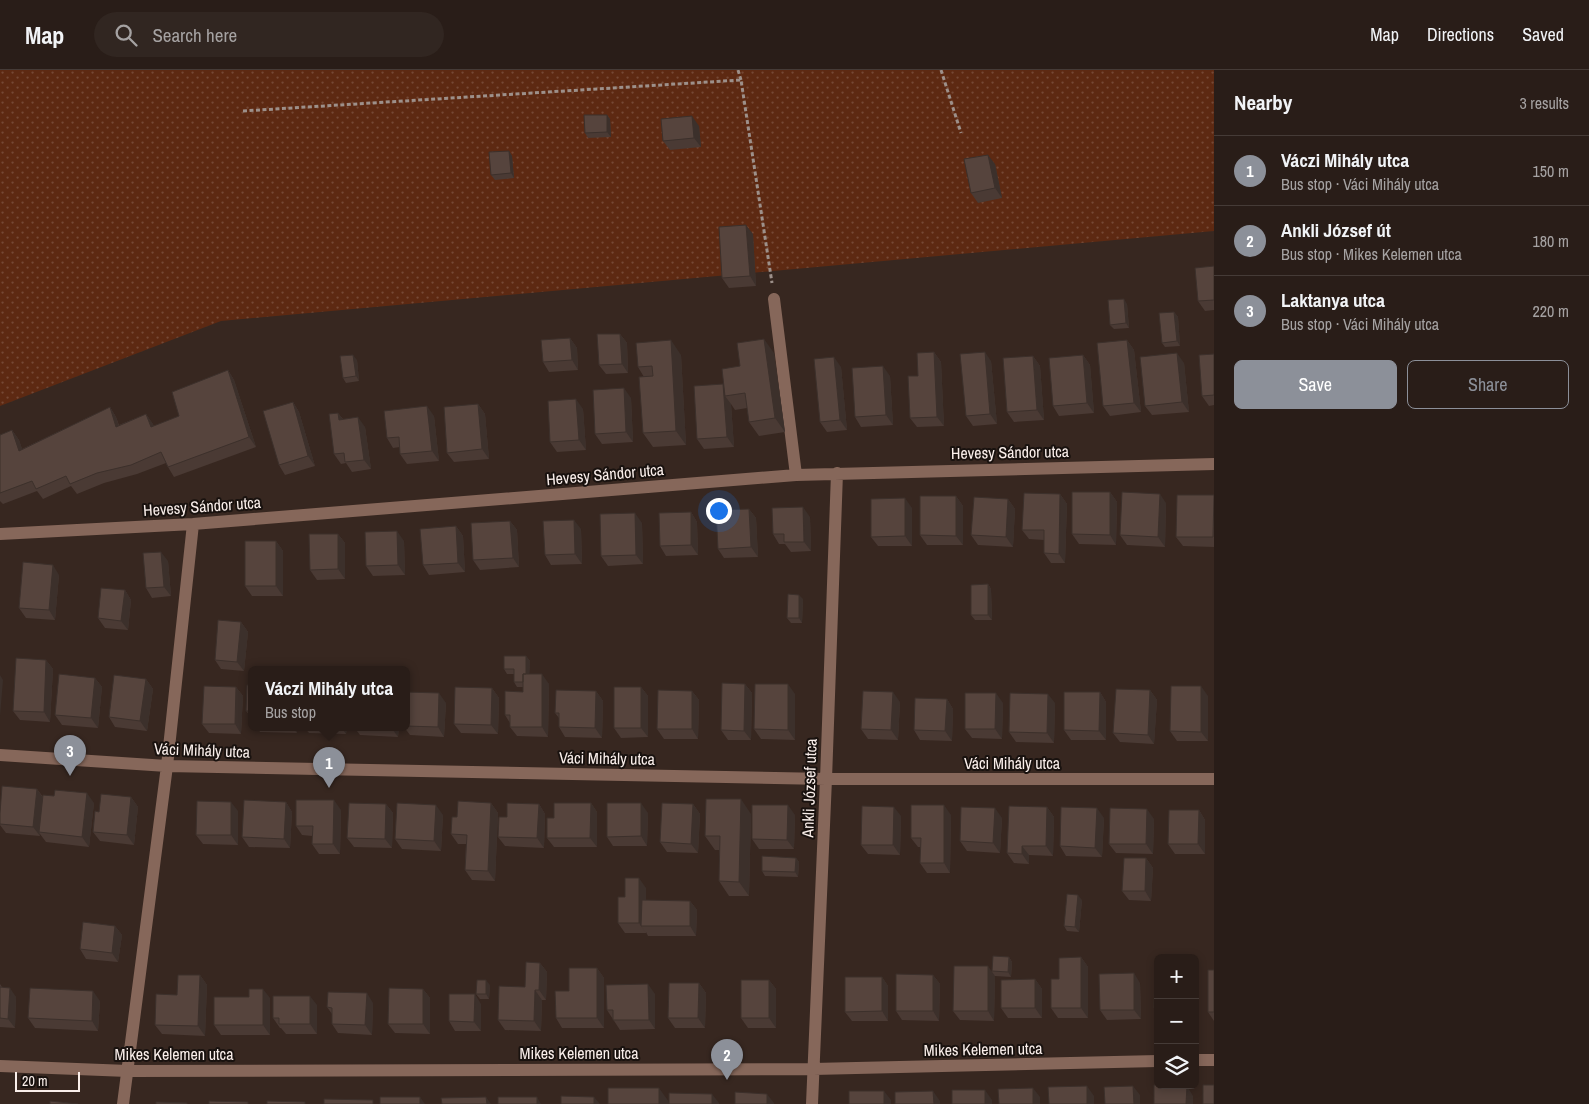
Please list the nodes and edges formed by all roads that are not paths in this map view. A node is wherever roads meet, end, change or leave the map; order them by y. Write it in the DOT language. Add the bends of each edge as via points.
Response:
graph roads {
  1 [pos="774,299"];
  2 [pos="1214,464"];
  3 [pos="836,473"];
  4 [pos="796,475"];
  5 [pos="193,524"];
  6 [pos="0,534"];
  7 [pos="0,755"];
  8 [pos="167,766"];
  9 [pos="826,779"];
  10 [pos="1214,779"];
  11 [pos="1199,1060"];
  12 [pos="1214,1060"];
  13 [pos="1154,1061"];
  14 [pos="0,1066"];
  15 [pos="813,1069"];
  16 [pos="128,1071"];
  17 [pos="123,1104"];
  18 [pos="812,1104"];
  1 -- 4 [label="street"];
  2 -- 3 [label="street, Hevesy Sándor utca"];
  3 -- 4 [label="street, Hevesy Sándor utca"];
  3 -- 9 [label="street, Ankli József utca"];
  4 -- 5 [label="street, Hevesy Sándor utca"];
  5 -- 6 [label="street, Hevesy Sándor utca"];
  5 -- 8 [label="street"];
  7 -- 8 [label="street, Váci Mihály utca"];
  8 -- 9 [label="street, Váci Mihály utca"];
  8 -- 16 [label="street"];
  9 -- 10 [label="street, Váci Mihály utca"];
  9 -- 15 [label="street, Ankli József utca"];
  11 -- 12 [label="street"];
  13 -- 15 [label="street, Mikes Kelemen utca"];
  14 -- 16 [label="street, Mikes Kelemen utca"];
  15 -- 16 [label="street, Mikes Kelemen utca"];
  15 -- 18 [label="street, Ankli József utca"];
  16 -- 17 [label="street"];
}
